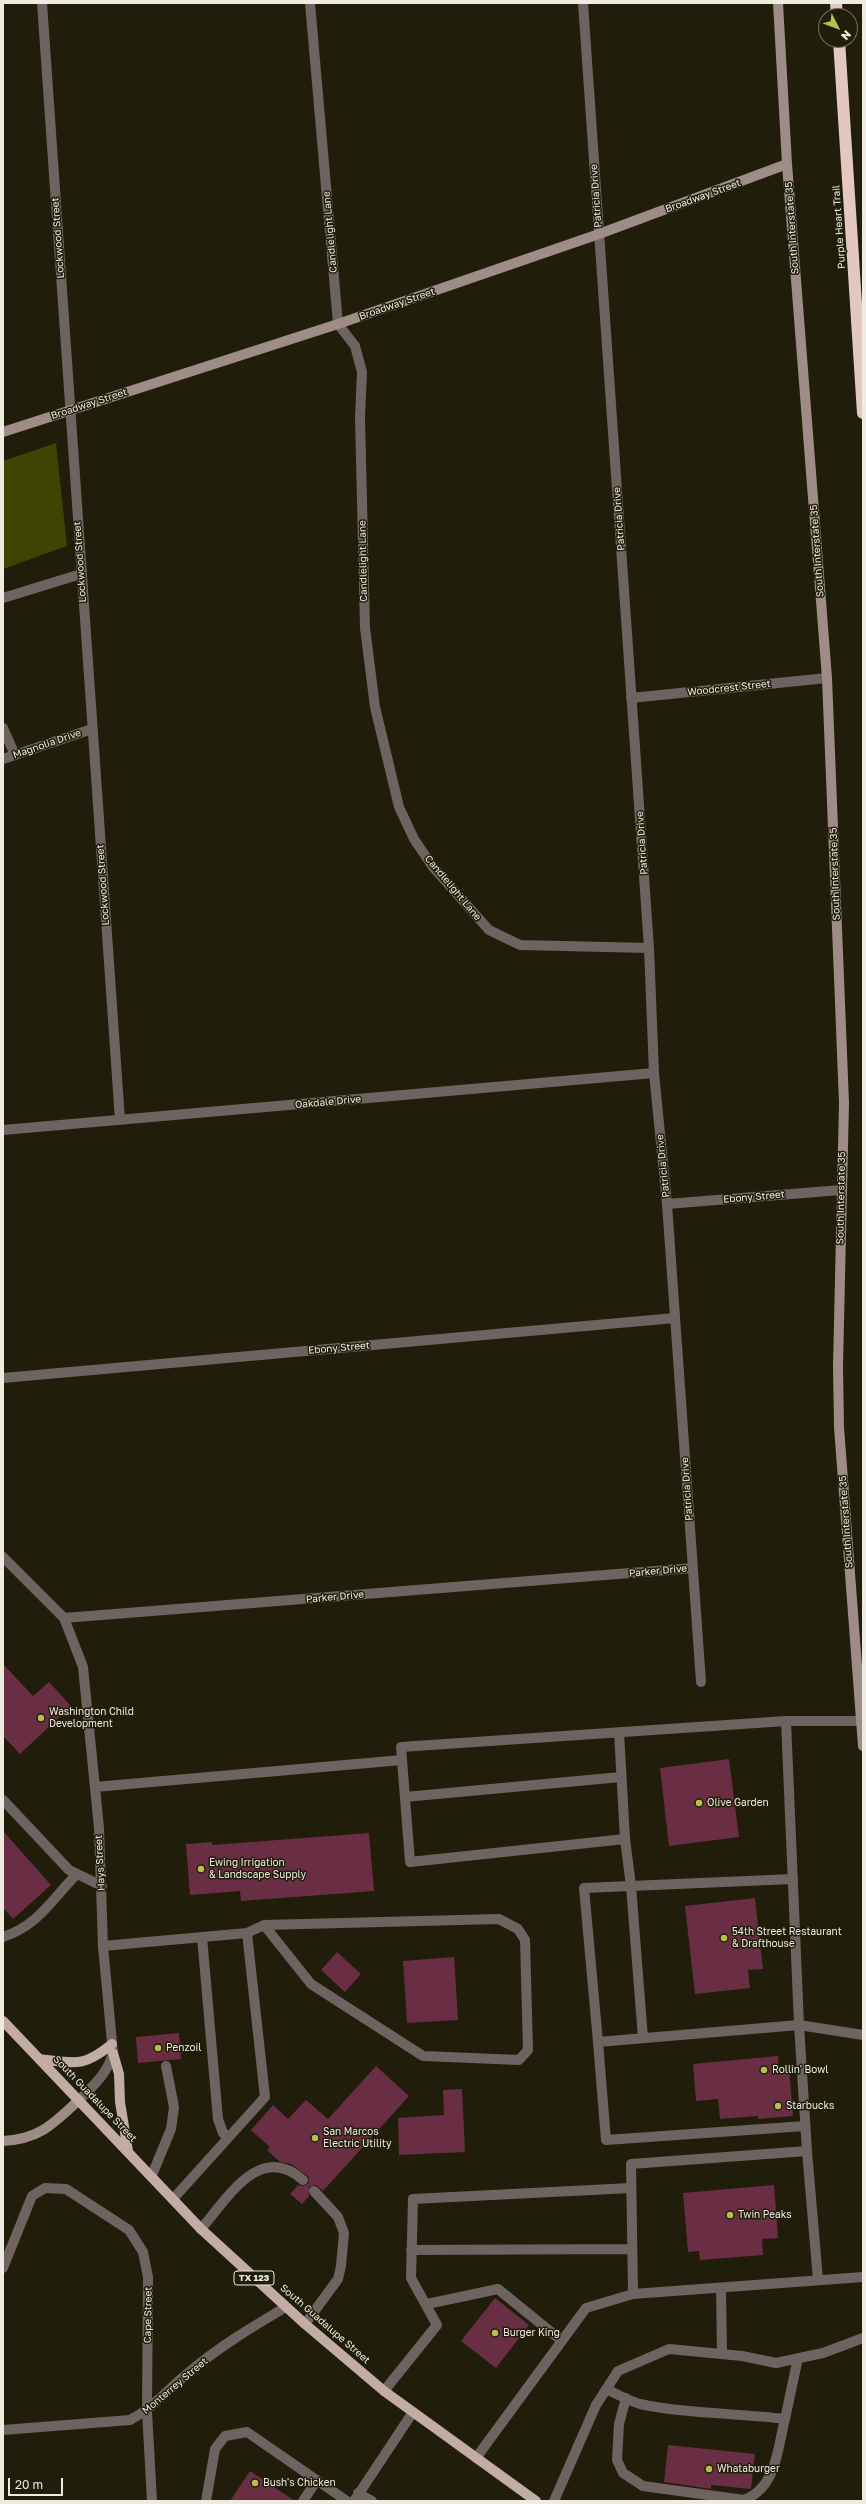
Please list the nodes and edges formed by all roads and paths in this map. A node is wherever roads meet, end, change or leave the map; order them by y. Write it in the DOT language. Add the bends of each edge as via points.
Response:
graph roads {
  1 [pos="42,3"];
  2 [pos="310,3"];
  3 [pos="582,3"];
  4 [pos="778,3"];
  5 [pos="840,48"];
  6 [pos="788,164"];
  7 [pos="599,234"];
  8 [pos="338,324"];
  9 [pos="69,410"];
  10 [pos="863,413"];
  11 [pos="3,432"];
  12 [pos="81,574"];
  13 [pos="3,598"];
  14 [pos="827,678"];
  15 [pos="631,698"];
  16 [pos="3,728"];
  17 [pos="92,729"];
  18 [pos="15,755"];
  19 [pos="3,759"];
  20 [pos="649,948"];
  21 [pos="654,1073"];
  22 [pos="120,1120"];
  23 [pos="3,1130"];
  24 [pos="841,1190"];
  25 [pos="667,1204"];
  26 [pos="675,1318"];
  27 [pos="3,1378"];
  28 [pos="3,1557"];
  29 [pos="693,1568"];
  30 [pos="64,1618"];
  31 [pos="701,1682"];
  32 [pos="786,1721"];
  33 [pos="861,1721"];
  34 [pos="619,1732"];
  35 [pos="863,1746"];
  36 [pos="402,1760"];
  37 [pos="621,1777"];
  38 [pos="95,1786"];
  39 [pos="405,1797"];
  40 [pos="3,1800"];
  41 [pos="625,1839"];
  42 [pos="77,1874"];
  43 [pos="793,1879"];
  44 [pos="102,1886"];
  45 [pos="631,1886"];
  46 [pos="264,1925"];
  47 [pos="247,1933"];
  48 [pos="3,1936"];
  49 [pos="202,1937"];
  50 [pos="103,1946"];
  51 [pos="3,2021"];
  52 [pos="798,2025"];
  53 [pos="863,2035"];
  54 [pos="643,2038"];
  55 [pos="598,2042"];
  56 [pos="112,2048"];
  57 [pos="39,2059"];
  58 [pos="166,2066"];
  59 [pos="79,2100"];
  60 [pos="805,2126"];
  61 [pos="228,2138"];
  62 [pos="3,2141"];
  63 [pos="128,2151"];
  64 [pos="807,2151"];
  65 [pos="152,2175"];
  66 [pos="303,2180"];
  67 [pos="631,2188"];
  68 [pos="314,2190"];
  69 [pos="173,2199"];
  70 [pos="202,2229"];
  71 [pos="632,2249"];
  72 [pos="411,2250"];
  73 [pos="3,2268"];
  74 [pos="863,2277"];
  75 [pos="818,2280"];
  76 [pos="721,2288"];
  77 [pos="633,2294"];
  78 [pos="426,2304"];
  79 [pos="286,2307"];
  80 [pos="305,2324"];
  81 [pos="863,2338"];
  82 [pos="562,2341"];
  83 [pos="722,2354"];
  84 [pos="798,2358"];
  85 [pos="606,2389"];
  86 [pos="384,2391"];
  87 [pos="626,2398"];
  88 [pos="147,2411"];
  89 [pos="413,2412"];
  90 [pos="785,2419"];
  91 [pos="3,2430"];
  92 [pos="476,2458"];
  93 [pos="317,2480"];
  94 [pos="356,2497"];
  95 [pos="152,2501"];
  96 [pos="206,2501"];
  97 [pos="303,2501"];
  98 [pos="347,2501"];
  99 [pos="372,2501"];
  100 [pos="536,2501"];
  101 [pos="554,2501"];
  1 -- 9 [label="street, Lockwood Street"];
  2 -- 8 [label="street, Candlelight Lane"];
  3 -- 7 [label="street, Patricia Drive"];
  4 -- 6 [label="main road, South Interstate 35"];
  5 -- 10 [label="highway, Purple Heart Trail"];
  6 -- 7 [label="main road, Broadway Street"];
  6 -- 14 [label="main road, South Interstate 35"];
  7 -- 8 [label="main road, Broadway Street"];
  7 -- 15 [label="street, Patricia Drive"];
  8 -- 9 [label="main road, Broadway Street"];
  8 -- 20 [label="street, Candlelight Lane" via="355,346 362,372 360,417 365,628 375,707 399,807 414,839 433,868 489,930 520,945"];
  9 -- 11 [label="main road, Broadway Street"];
  9 -- 12 [label="street, Lockwood Street"];
  12 -- 13 [label="street"];
  12 -- 17 [label="street, Lockwood Street"];
  14 -- 15 [label="street, Woodcrest Street"];
  14 -- 24 [label="main road, South Interstate 35" via="844,1103"];
  15 -- 20 [label="street, Patricia Drive"];
  16 -- 18 [label="street"];
  17 -- 18 [label="street, Magnolia Drive"];
  17 -- 22 [label="street, Lockwood Street"];
  18 -- 19 [label="street, Magnolia Drive"];
  20 -- 21 [label="street, Patricia Drive"];
  21 -- 22 [label="street, Oakdale Drive"];
  21 -- 25 [label="street, Patricia Drive"];
  22 -- 23 [label="street, Oakdale Drive"];
  24 -- 25 [label="street, Ebony Street"];
  24 -- 33 [label="main road, South Interstate 35" via="839,1427"];
  25 -- 26 [label="street, Patricia Drive"];
  26 -- 27 [label="street, Ebony Street"];
  26 -- 29 [label="street, Patricia Drive"];
  28 -- 30 [label="street"];
  29 -- 30 [label="street, Parker Drive"];
  29 -- 31 [label="street, Patricia Drive"];
  30 -- 38 [label="street, Hays Street" via="83,1666"];
  32 -- 33 [label="street"];
  32 -- 34 [label="street"];
  32 -- 43 [label="street"];
  33 -- 35 [label="main road, South Interstate 35"];
  34 -- 36 [label="street" via="402,1747"];
  34 -- 37 [label="street"];
  36 -- 38 [label="street"];
  36 -- 39 [label="street"];
  37 -- 39 [label="street"];
  37 -- 41 [label="street"];
  38 -- 44 [label="street, Hays Street"];
  39 -- 41 [label="street" via="410,1862"];
  40 -- 42 [label="street" via="69,1870"];
  41 -- 45 [label="street"];
  42 -- 44 [label="street"];
  42 -- 48 [label="street" via="30,1925"];
  43 -- 45 [label="street"];
  43 -- 52 [label="street"];
  44 -- 50 [label="street, Hays Street"];
  45 -- 54 [label="street"];
  45 -- 55 [label="street" via="584,1888"];
  46 -- 46 [label="street" via="499,1919 518,1929 525,1940 528,2050 519,2060 423,2056 311,1984"];
  46 -- 47 [label="street"];
  47 -- 49 [label="street"];
  47 -- 61 [label="street" via="265,2097"];
  49 -- 50 [label="street"];
  49 -- 61 [label="street" via="218,2119"];
  50 -- 56 [label="street, Hays Street"];
  51 -- 57 [label="main road, South Guadalupe Street / TX 123"];
  52 -- 53 [label="street"];
  52 -- 54 [label="street"];
  52 -- 60 [label="street"];
  54 -- 55 [label="street"];
  55 -- 60 [label="street" via="606,2140"];
  56 -- 57 [label="main road" via="95,2058 79,2062"];
  56 -- 59 [label="street, Hays Street" via="110,2065"];
  56 -- 63 [label="main road" via="120,2074 120,2102"];
  57 -- 59 [label="main road, South Guadalupe Street / TX 123"];
  58 -- 65 [label="street" via="174,2107 171,2129"];
  59 -- 62 [label="main road" via="49,2128 20,2140"];
  59 -- 63 [label="main road, South Guadalupe Street / TX 123"];
  60 -- 64 [label="street"];
  61 -- 69 [label="street"];
  63 -- 65 [label="main road, South Guadalupe Street / TX 123"];
  64 -- 67 [label="street" via="631,2164"];
  64 -- 75 [label="street"];
  65 -- 69 [label="main road, South Guadalupe Street / TX 123"];
  66 -- 70 [label="street" via="292,2171 274,2166 252,2173 241,2182"];
  67 -- 71 [label="street"];
  67 -- 72 [label="street" via="413,2200"];
  68 -- 80 [label="street" via="338,2217 344,2233 338,2279"];
  69 -- 70 [label="main road, South Guadalupe Street / TX 123"];
  70 -- 79 [label="main road, South Guadalupe Street / TX 123"];
  71 -- 72 [label="street"];
  71 -- 77 [label="street"];
  72 -- 78 [label="street" via="411,2278"];
  73 -- 88 [label="street, Cape Street" via="32,2196 45,2188 66,2189 129,2230 144,2252 148,2277"];
  74 -- 75 [label="street"];
  75 -- 76 [label="street"];
  76 -- 77 [label="street"];
  76 -- 83 [label="street"];
  77 -- 82 [label="street" via="586,2308"];
  78 -- 82 [label="street" via="498,2289"];
  78 -- 86 [label="street" via="437,2325"];
  79 -- 80 [label="main road, South Guadalupe Street / TX 123"];
  79 -- 88 [label="street, Monterrey Street" via="241,2334 187,2373"];
  80 -- 86 [label="main road, South Guadalupe Street / TX 123"];
  81 -- 84 [label="street" via="823,2354"];
  82 -- 92 [label="street"];
  83 -- 84 [label="street" via="776,2363"];
  83 -- 85 [label="street" via="669,2349 618,2371"];
  84 -- 90 [label="street"];
  85 -- 87 [label="street"];
  85 -- 101 [label="street" via="596,2405"];
  86 -- 89 [label="main road, South Guadalupe Street / TX 123"];
  87 -- 90 [label="street" via="665,2408"];
  87 -- 90 [label="street" via="619,2424 617,2460 623,2473 644,2486 736,2499 744,2500 757,2495 769,2480"];
  88 -- 91 [label="street, Monterrey Street" via="130,2420"];
  88 -- 95 [label="street, Cape Street"];
  89 -- 92 [label="main road, South Guadalupe Street / TX 123"];
  89 -- 94 [label="street"];
  92 -- 100 [label="main road, South Guadalupe Street / TX 123"];
  93 -- 96 [label="street" via="247,2432 225,2436 215,2448"];
  93 -- 97 [label="street"];
  93 -- 98 [label="street"];
  94 -- 99 [label="street"];
}
